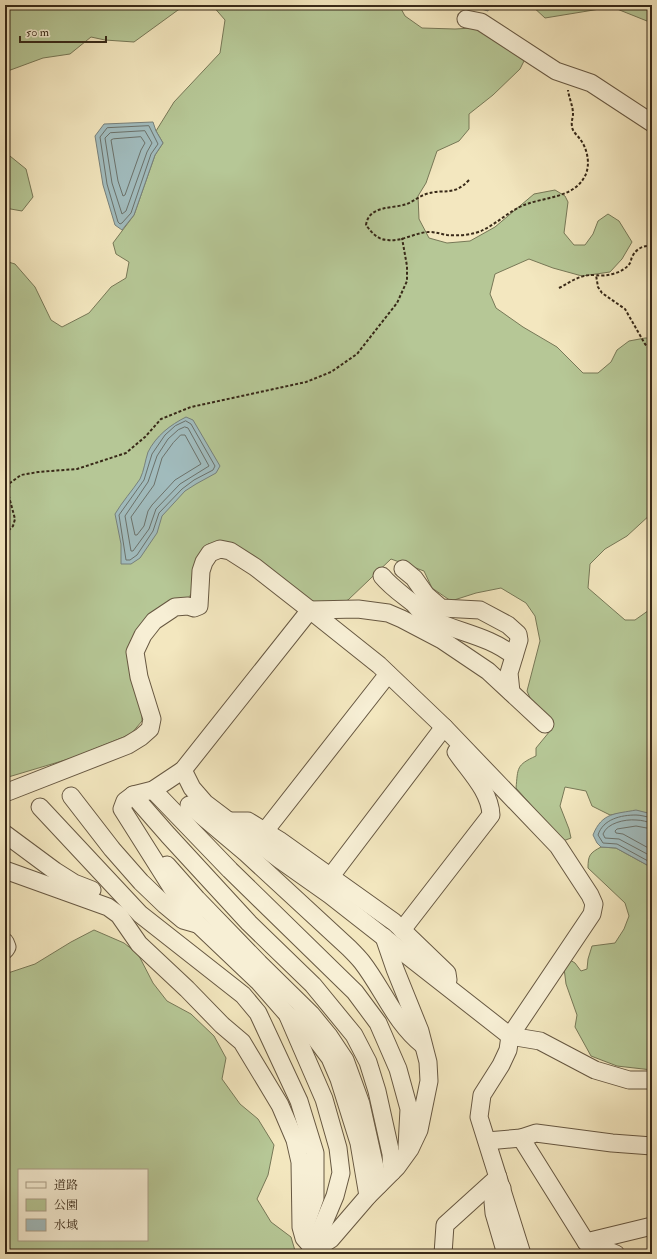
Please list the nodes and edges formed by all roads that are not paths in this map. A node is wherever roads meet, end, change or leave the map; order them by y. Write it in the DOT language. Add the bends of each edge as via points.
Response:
graph roads {
  1 [pos="466,20"];
  2 [pos="652,123"];
  3 [pos="403,569"];
  4 [pos="382,576"];
  5 [pos="310,610"];
  6 [pos="514,656"];
  7 [pos="388,674"];
  8 [pos="511,692"];
  9 [pos="545,724"];
  10 [pos="444,727"];
  11 [pos="183,770"];
  12 [pos="153,790"];
  13 [pos="5,793"];
  14 [pos="133,795"];
  15 [pos="71,796"];
  16 [pos="189,805"];
  17 [pos="40,807"];
  18 [pos="229,821"];
  19 [pos="265,831"];
  20 [pos="5,834"];
  21 [pos="156,862"];
  22 [pos="5,870"];
  23 [pos="331,876"];
  24 [pos="108,907"];
  25 [pos="198,924"];
  26 [pos="402,930"];
  27 [pos="384,938"];
  28 [pos="5,942"];
  29 [pos="5,950"];
  30 [pos="449,988"];
  31 [pos="287,1014"];
  32 [pos="510,1036"];
  33 [pos="424,1047"];
  34 [pos="652,1080"];
  35 [pos="521,1138"];
  36 [pos="487,1141"];
  37 [pos="652,1146"];
  38 [pos="406,1153"];
  39 [pos="392,1172"];
  40 [pos="500,1183"];
  41 [pos="374,1190"];
  42 [pos="652,1226"];
  43 [pos="308,1239"];
  44 [pos="586,1242"];
  45 [pos="443,1254"];
  46 [pos="506,1254"];
  47 [pos="522,1254"];
  48 [pos="616,1254"];
  1 -- 2 [label="street" via="480,22 556,71 591,83"];
  3 -- 6 [label="street" via="441,608 480,610 508,625 518,634 519,640"];
  4 -- 6 [label="street" via="424,615 503,647"];
  5 -- 7 [label="street" via="379,664"];
  5 -- 8 [label="street" via="358,609 388,613 442,640 488,671"];
  5 -- 11 [label="street"];
  5 -- 13 [label="street" via="230,551 220,549 210,554 201,571 199,606 174,607 154,621 143,635 135,652 139,678 152,719 150,729 128,745"];
  6 -- 8 [label="street" via="509,673"];
  7 -- 10 [label="street"];
  7 -- 19 [label="street"];
  8 -- 9 [label="street"];
  10 -- 23 [label="street"];
  10 -- 26 [label="street" via="448,741 484,792 491,815"];
  10 -- 32 [label="street" via="558,846 594,904 592,914"];
  11 -- 12 [label="street"];
  11 -- 18 [label="street" via="192,788 205,803"];
  12 -- 14 [label="street"];
  12 -- 38 [label="street" via="230,870 355,992 378,1023 398,1068 409,1109"];
  14 -- 21 [label="street" via="122,809"];
  14 -- 39 [label="street" via="249,923 313,985 354,1035 368,1062 378,1091 391,1154"];
  15 -- 25 [label="street" via="112,849 155,896 183,920"];
  16 -- 33 [label="street" via="246,853 349,948 362,962 395,1014"];
  17 -- 43 [label="street" via="140,914 243,995 258,1013 299,1101 315,1153 315,1198 307,1222"];
  18 -- 19 [label="street" via="248,821"];
  18 -- 27 [label="street"];
  19 -- 23 [label="street"];
  20 -- 24 [label="street" via="55,870 90,888 102,897"];
  21 -- 25 [label="street"];
  21 -- 41 [label="street" via="161,860 165,863 259,964 311,1014 345,1060 361,1104"];
  22 -- 24 [label="street"];
  23 -- 26 [label="street"];
  24 -- 43 [label="street" via="119,915 139,944 242,1042 280,1105 295,1140 300,1162 301,1227"];
  25 -- 31 [label="street" via="258,981"];
  26 -- 30 [label="street" via="447,973"];
  27 -- 30 [label="street"];
  27 -- 33 [label="street" via="420,1030"];
  28 -- 29 [label="street"];
  30 -- 32 [label="street"];
  31 -- 41 [label="street" via="315,1038 330,1058"];
  31 -- 43 [label="street" via="324,1098 338,1148 341,1173 335,1196"];
  32 -- 34 [label="street" via="540,1041 595,1070 629,1080"];
  32 -- 36 [label="street" via="508,1050 501,1065 482,1095 479,1117"];
  33 -- 38 [label="street" via="429,1080 419,1130"];
  35 -- 36 [label="street"];
  35 -- 37 [label="street" via="536,1133"];
  35 -- 44 [label="street"];
  36 -- 40 [label="street"];
  38 -- 39 [label="street"];
  39 -- 41 [label="street"];
  40 -- 45 [label="street" via="445,1225"];
  40 -- 46 [label="street" via="493,1202"];
  40 -- 47 [label="street"];
  41 -- 43 [label="street" via="331,1238 320,1246"];
  42 -- 44 [label="street"];
  44 -- 48 [label="street"];
}
